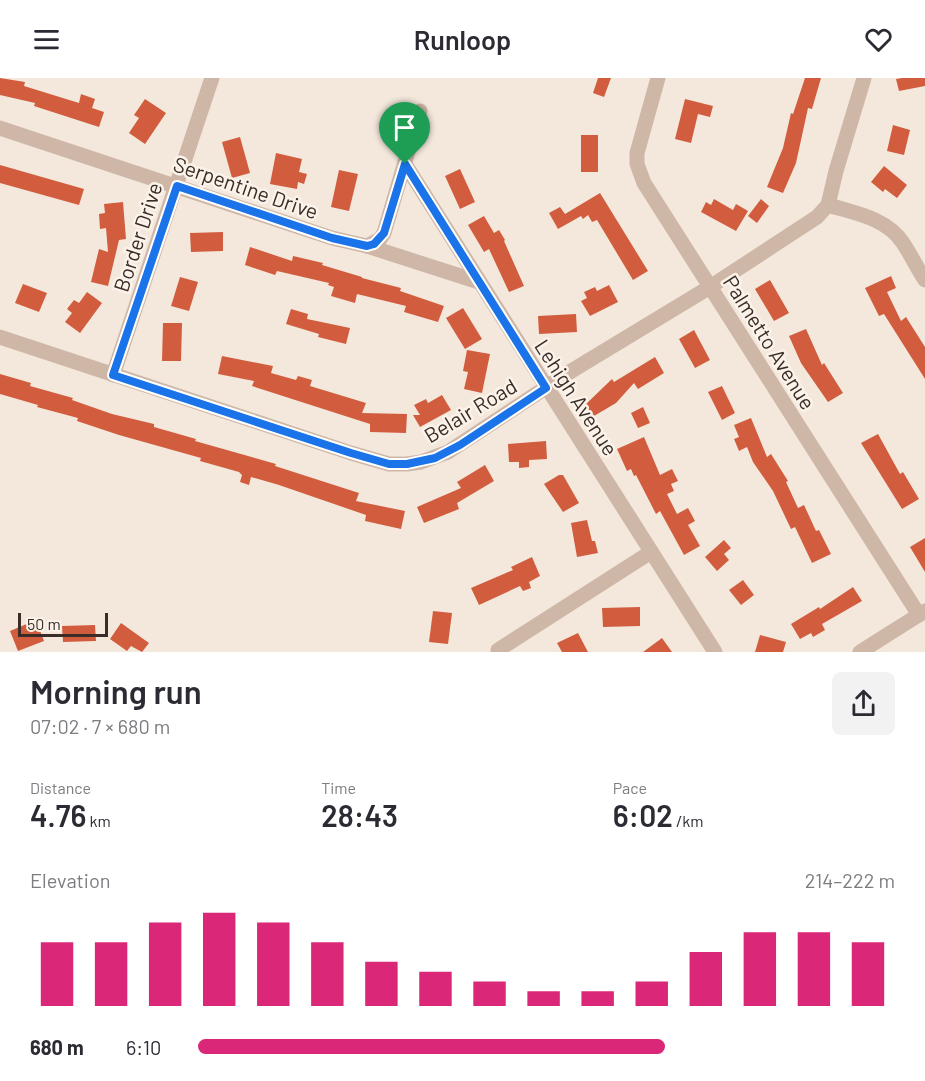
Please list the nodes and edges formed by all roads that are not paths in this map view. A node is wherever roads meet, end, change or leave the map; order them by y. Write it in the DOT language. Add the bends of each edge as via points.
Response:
graph roads {
  1 [pos="212,78"];
  2 [pos="658,78"];
  3 [pos="864,78"];
  4 [pos="420,111"];
  5 [pos="0,128"];
  6 [pos="405,164"];
  7 [pos="177,186"];
  8 [pos="828,206"];
  9 [pos="367,246"];
  10 [pos="925,280"];
  11 [pos="479,282"];
  12 [pos="711,287"];
  13 [pos="0,337"];
  14 [pos="113,375"];
  15 [pos="546,388"];
  16 [pos="651,552"];
  17 [pos="922,613"];
  18 [pos="498,650"];
  19 [pos="715,652"];
  20 [pos="860,652"];
  1 -- 7 [label="street, Border Drive"];
  2 -- 12 [label="street, Palmetto Avenue" via="638,142 637,164 644,183"];
  3 -- 8 [label="street"];
  4 -- 6 [label="street"];
  5 -- 7 [label="street, Serpentine Drive"];
  6 -- 9 [label="street" via="384,233"];
  6 -- 11 [label="street, Lehigh Avenue"];
  7 -- 9 [label="street, Serpentine Drive"];
  7 -- 14 [label="street, Border Drive"];
  8 -- 10 [label="street" via="890,229"];
  8 -- 12 [label="street, Belair Road" via="805,226"];
  9 -- 11 [label="street, Serpentine Drive"];
  11 -- 15 [label="street, Lehigh Avenue"];
  12 -- 15 [label="street, Belair Road"];
  12 -- 17 [label="street, Palmetto Avenue"];
  13 -- 14 [label="street, Belair Road"];
  14 -- 15 [label="street, Belair Road" via="389,464 421,462 448,452"];
  15 -- 16 [label="street, Lehigh Avenue"];
  16 -- 18 [label="street"];
  16 -- 19 [label="street, Lehigh Avenue"];
  17 -- 20 [label="street"];
}
